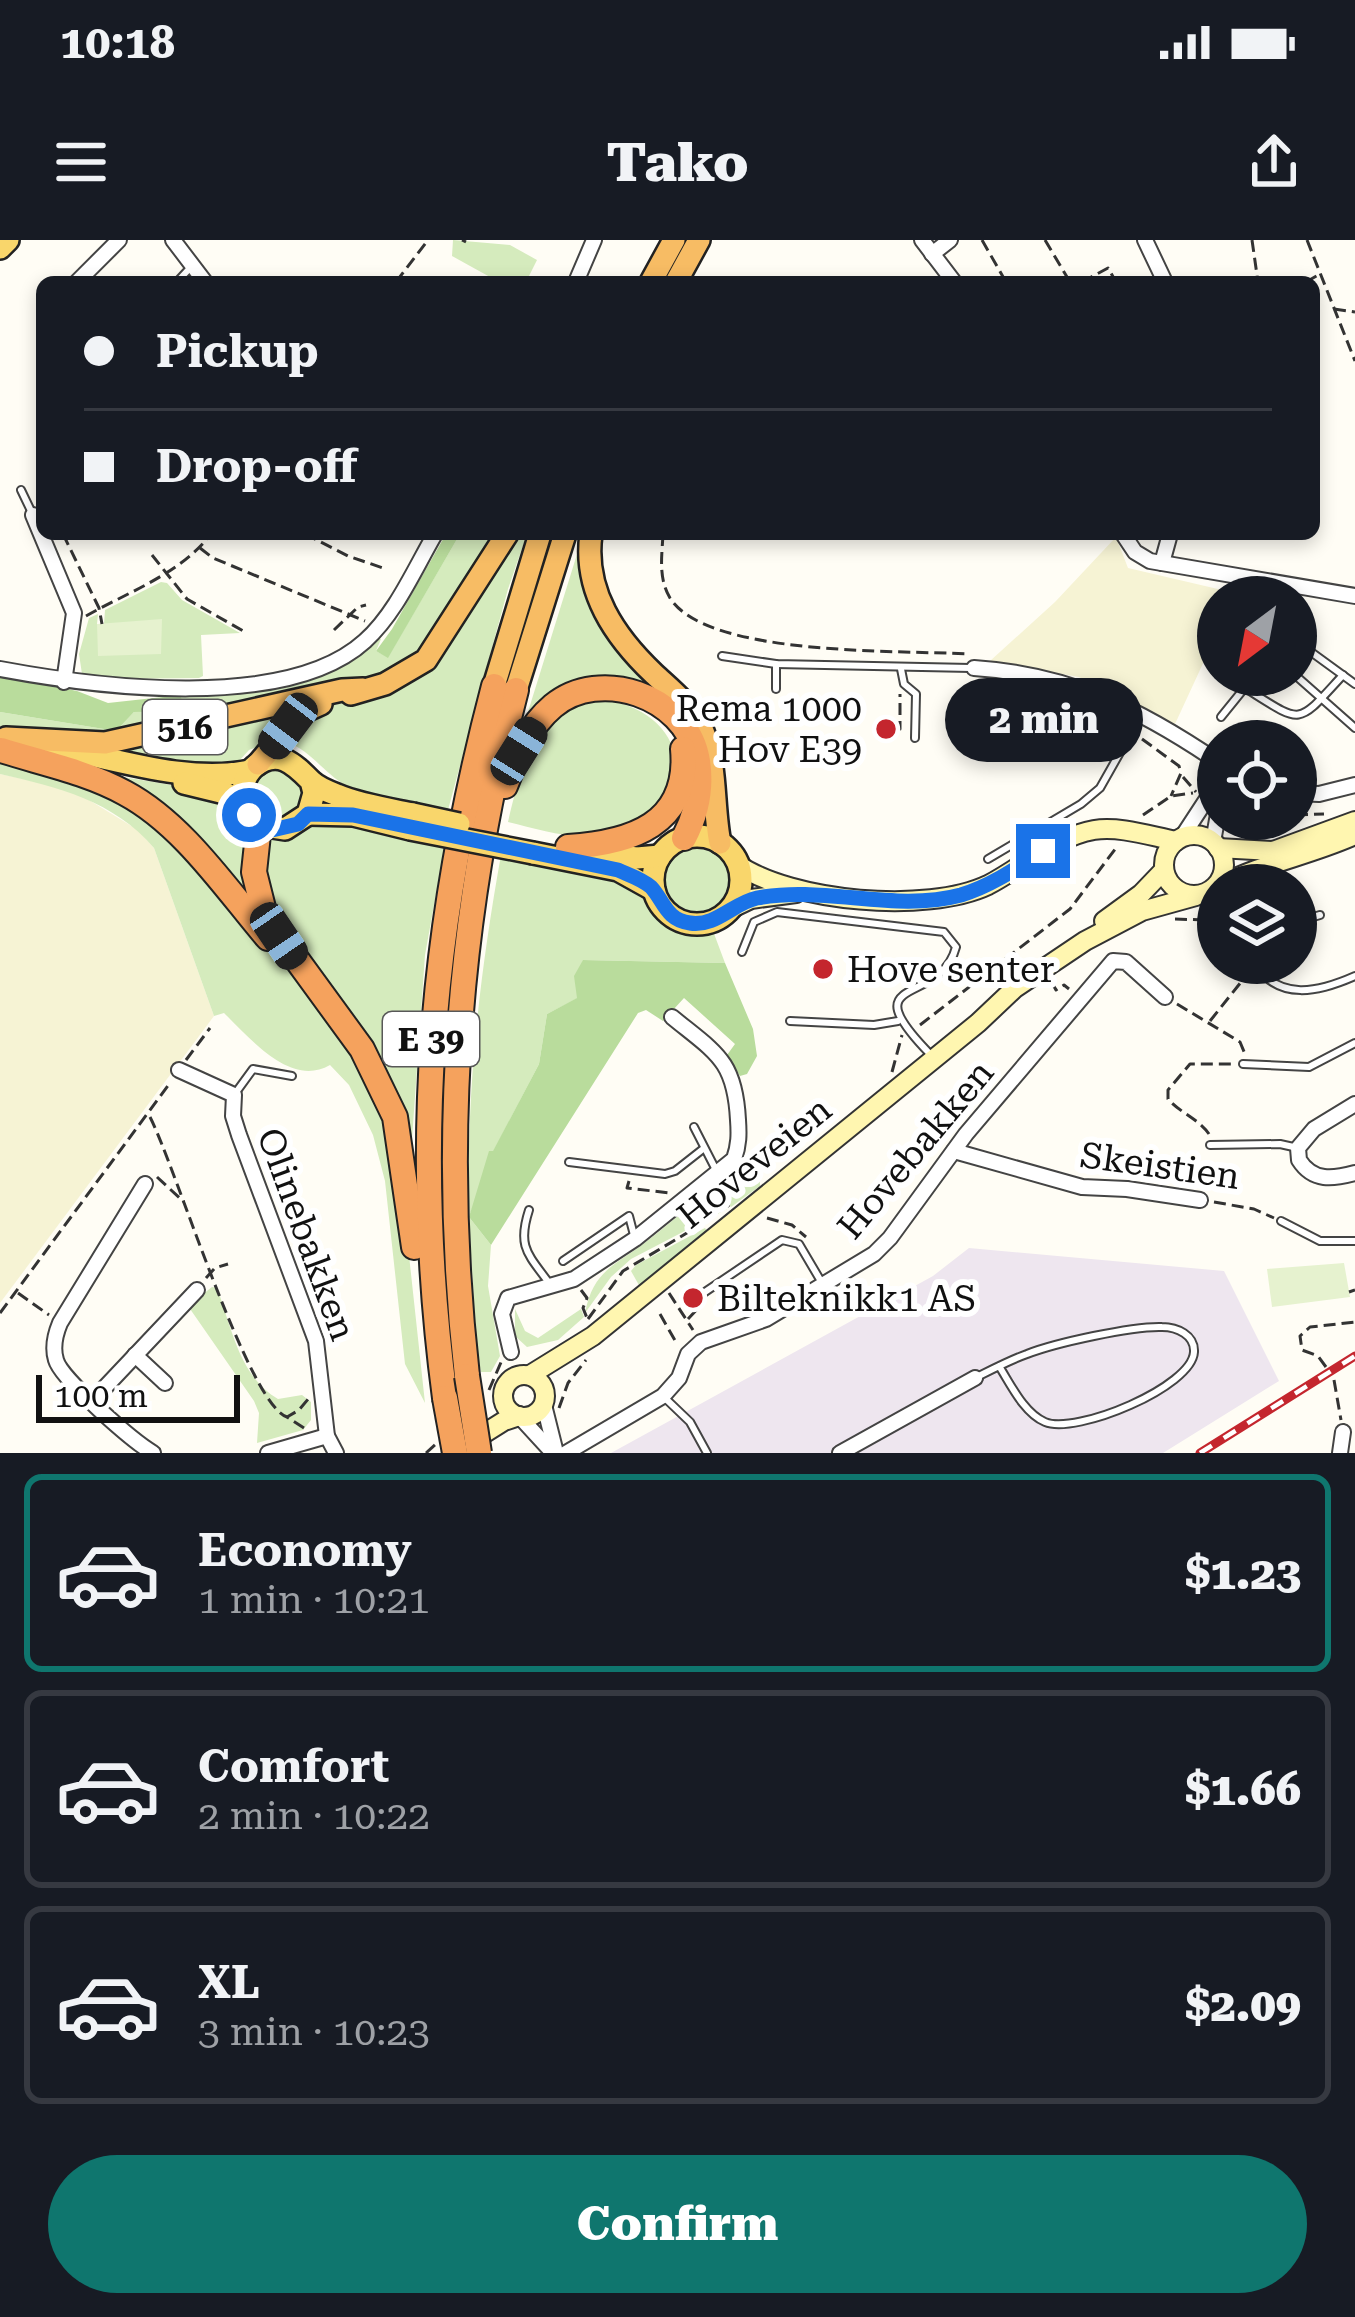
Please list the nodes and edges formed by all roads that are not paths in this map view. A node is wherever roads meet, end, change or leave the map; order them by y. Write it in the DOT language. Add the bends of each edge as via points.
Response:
graph roads {
  1 [pos="8,240"];
  2 [pos="119,240"];
  3 [pos="173,240"];
  4 [pos="594,240"];
  5 [pos="674,240"];
  6 [pos="699,240"];
  7 [pos="922,240"];
  8 [pos="950,240"];
  9 [pos="1145,240"];
  10 [pos="0,248"];
  11 [pos="932,254"];
  12 [pos="192,266"];
  13 [pos="82,276"];
  14 [pos="183,276"];
  15 [pos="200,276"];
  16 [pos="579,276"];
  17 [pos="654,276"];
  18 [pos="679,276"];
  19 [pos="949,276"];
  20 [pos="1162,276"];
  21 [pos="21,490"];
  22 [pos="36,510"];
  23 [pos="48,540"];
  24 [pos="431,540"];
  25 [pos="503,540"];
  26 [pos="539,540"];
  27 [pos="564,540"];
  28 [pos="591,540"];
  29 [pos="1128,540"];
  30 [pos="1168,540"];
  31 [pos="1162,563"];
  32 [pos="1355,596"];
  33 [pos="722,656"];
  34 [pos="1317,656"];
  35 [pos="975,662"];
  36 [pos="776,664"];
  37 [pos="901,668"];
  38 [pos="0,670"];
  39 [pos="1343,674"];
  40 [pos="64,682"];
  41 [pos="1355,684"];
  42 [pos="505,688"];
  43 [pos="363,689"];
  44 [pos="776,689"];
  45 [pos="1317,695"];
  46 [pos="1238,696"];
  47 [pos="1258,696"];
  48 [pos="1321,699"];
  49 [pos="1141,716"];
  50 [pos="1221,717"];
  51 [pos="1355,728"];
  52 [pos="681,729"];
  53 [pos="915,738"];
  54 [pos="2,744"];
  55 [pos="1197,749"];
  56 [pos="254,767"];
  57 [pos="311,782"];
  58 [pos="1355,785"];
  59 [pos="1317,794"];
  60 [pos="243,803"];
  61 [pos="1197,813"];
  62 [pos="308,814"];
  63 [pos="1347,816"];
  64 [pos="411,822"];
  65 [pos="259,825"];
  66 [pos="1355,835"];
  67 [pos="684,838"];
  68 [pos="1115,838"];
  69 [pos="1179,839"];
  70 [pos="1216,840"];
  71 [pos="721,843"];
  72 [pos="1216,845"];
  73 [pos="534,846"];
  74 [pos="568,848"];
  75 [pos="660,856"];
  76 [pos="988,860"];
  77 [pos="737,863"];
  78 [pos="1221,864"];
  79 [pos="1273,864"];
  80 [pos="1164,866"];
  81 [pos="476,886"];
  82 [pos="654,890"];
  83 [pos="1197,890"];
  84 [pos="807,891"];
  85 [pos="1197,894"];
  86 [pos="728,910"];
  87 [pos="1320,915"];
  88 [pos="1317,916"];
  89 [pos="742,952"];
  90 [pos="301,968"];
  91 [pos="1355,976"];
  92 [pos="1279,984"];
  93 [pos="1166,997"];
  94 [pos="672,1017"];
  95 [pos="790,1021"];
  96 [pos="898,1021"];
  97 [pos="956,1037"];
  98 [pos="1355,1043"];
  99 [pos="932,1057"];
  100 [pos="1243,1064"];
  101 [pos="178,1070"];
  102 [pos="292,1076"];
  103 [pos="235,1095"];
  104 [pos="1355,1104"];
  105 [pos="694,1127"];
  106 [pos="1210,1145"];
  107 [pos="1298,1148"];
  108 [pos="703,1149"];
  109 [pos="954,1150"];
  110 [pos="569,1162"];
  111 [pos="1355,1173"];
  112 [pos="713,1177"];
  113 [pos="146,1184"];
  114 [pos="1200,1200"];
  115 [pos="529,1210"];
  116 [pos="1281,1221"];
  117 [pos="635,1239"];
  118 [pos="1355,1241"];
  119 [pos="562,1261"];
  120 [pos="822,1283"];
  121 [pos="551,1286"];
  122 [pos="196,1290"];
  123 [pos="703,1294"];
  124 [pos="588,1329"];
  125 [pos="512,1352"];
  126 [pos="135,1355"];
  127 [pos="999,1366"];
  128 [pos="530,1375"];
  129 [pos="975,1378"];
  130 [pos="165,1383"];
  131 [pos="505,1388"];
  132 [pos="663,1396"];
  133 [pos="445,1398"];
  134 [pos="544,1399"];
  135 [pos="93,1400"];
  136 [pos="519,1416"];
  137 [pos="1343,1432"];
  138 [pos="327,1436"];
  139 [pos="447,1451"];
  140 [pos="153,1453"];
  141 [pos="268,1453"];
  142 [pos="336,1453"];
  143 [pos="479,1453"];
  144 [pos="554,1453"];
  145 [pos="566,1453"];
  146 [pos="706,1453"];
  147 [pos="840,1453"];
  148 [pos="1340,1453"];
  1 -- 10 [label="main road"];
  2 -- 13 [label="street"];
  3 -- 12 [label="street"];
  4 -- 16 [label="street"];
  5 -- 17 [label="highway"];
  6 -- 18 [label="highway"];
  7 -- 11 [label="street"];
  8 -- 11 [label="street"];
  9 -- 20 [label="street"];
  11 -- 19 [label="street"];
  12 -- 14 [label="lane"];
  12 -- 15 [label="street"];
  21 -- 22 [label="lane"];
  23 -- 40 [label="street" via="74,613"];
  24 -- 40 [label="street" via="379,627 315,671 178,688"];
  25 -- 43 [label="highway" via="426,660"];
  26 -- 42 [label="highway, E 39"];
  27 -- 42 [label="highway, E 39"];
  28 -- 71 [label="highway" via="603,611 705,734"];
  29 -- 31 [label="street" via="1141,557"];
  30 -- 31 [label="street"];
  31 -- 32 [label="street"];
  33 -- 36 [label="lane"];
  34 -- 39 [label="lane"];
  35 -- 37 [label="lane"];
  35 -- 49 [label="street" via="1078,685"];
  36 -- 37 [label="lane"];
  36 -- 44 [label="lane"];
  37 -- 53 [label="lane" via="916,694"];
  38 -- 40 [label="street"];
  39 -- 41 [label="lane"];
  39 -- 48 [label="lane"];
  42 -- 81 [label="highway, E 39"];
  42 -- 133 [label="highway, E 39" via="454,852 431,1039 429,1249"];
  43 -- 54 [label="highway, 516" via="105,743"];
  43 -- 56 [label="highway" via="302,713"];
  45 -- 48 [label="lane"];
  46 -- 50 [label="lane"];
  47 -- 48 [label="lane" via="1293,717"];
  48 -- 51 [label="lane"];
  49 -- 55 [label="street"];
  49 -- 76 [label="lane" via="1100,788"];
  52 -- 67 [label="highway" via="698,776"];
  52 -- 74 [label="highway" via="683,775 660,819 629,839"];
  52 -- 81 [label="highway, E 39" via="662,706 623,689 583,690 553,706 519,751"];
  54 -- 56 [label="main road, 516" via="200,775"];
  54 -- 60 [label="main road, 516" via="197,785"];
  54 -- 90 [label="highway, E 39" via="128,794 183,840"];
  56 -- 57 [label="main road, 516" via="281,758"];
  56 -- 60 [label="main road, 516"];
  57 -- 62 [label="main road"];
  57 -- 64 [label="main road, 516"];
  58 -- 59 [label="street"];
  60 -- 65 [label="main road, 516"];
  61 -- 69 [label="street"];
  62 -- 64 [label="main road, 516"];
  62 -- 65 [label="main road, 516" via="285,829"];
  63 -- 72 [label="main road" via="1273,851"];
  64 -- 73 [label="main road, 516, bridge"];
  65 -- 90 [label="highway, E 39" via="257,892"];
  66 -- 79 [label="main road, Hoveveien"];
  67 -- 71 [label="main road"];
  67 -- 75 [label="main road"];
  68 -- 69 [label="main road"];
  68 -- 80 [label="main road"];
  68 -- 84 [label="main road" via="1066,838 957,896 910,901"];
  69 -- 72 [label="main road" via="1198,836"];
  69 -- 80 [label="main road"];
  70 -- 72 [label="street"];
  71 -- 77 [label="main road"];
  72 -- 78 [label="main road"];
  73 -- 74 [label="main road, 516"];
  73 -- 82 [label="main road, 516" via="618,870"];
  74 -- 75 [label="main road, 516"];
  75 -- 82 [label="main road"];
  77 -- 84 [label="main road"];
  77 -- 86 [label="main road" via="739,892"];
  80 -- 83 [label="main road" via="1178,892"];
  80 -- 97 [label="main road, Hoveveien" via="1109,918 1021,969"];
  81 -- 143 [label="highway, E 39, bridge" via="454,1107 456,1254"];
  82 -- 86 [label="main road, 516" via="679,920 705,923"];
  84 -- 86 [label="main road"];
  85 -- 97 [label="main road, Hoveveien" via="1085,941"];
  87 -- 88 [label="lane"];
  89 -- 96 [label="lane" via="754,922 777,912 937,929 954,941 954,955 941,973 902,996"];
  90 -- 133 [label="highway, E 39" via="362,1048 395,1117 430,1372"];
  91 -- 92 [label="lane" via="1315,992"];
  93 -- 109 [label="street, Hovebakken" via="1126,962 1113,961"];
  94 -- 112 [label="street" via="734,1079 739,1141 734,1159"];
  95 -- 96 [label="lane"];
  96 -- 99 [label="lane"];
  97 -- 99 [label="main road, Hoveveien"];
  98 -- 100 [label="lane" via="1310,1067"];
  99 -- 124 [label="main road, Hoveveien"];
  101 -- 103 [label="street, Olinebakken"];
  102 -- 103 [label="lane" via="253,1070"];
  103 -- 138 [label="street, Olinebakken" via="239,1135 308,1317"];
  104 -- 107 [label="street"];
  105 -- 108 [label="lane"];
  106 -- 107 [label="lane"];
  107 -- 111 [label="street" via="1314,1175"];
  108 -- 110 [label="lane" via="675,1171"];
  108 -- 112 [label="lane"];
  109 -- 114 [label="street, Skeistien" via="1082,1187"];
  109 -- 120 [label="street, Hovebakken" via="890,1238"];
  112 -- 117 [label="street"];
  113 -- 135 [label="street" via="54,1340 62,1372"];
  115 -- 121 [label="lane" via="523,1248"];
  116 -- 118 [label="lane, Skeistien" via="1320,1241"];
  117 -- 119 [label="lane" via="629,1216"];
  117 -- 121 [label="street"];
  120 -- 123 [label="lane" via="799,1244 782,1240"];
  120 -- 132 [label="street, Hovebakken" via="749,1328 701,1342"];
  121 -- 125 [label="street" via="503,1305"];
  122 -- 126 [label="street"];
  124 -- 128 [label="main road, Hoveveien"];
  124 -- 134 [label="main road, Hoveveien"];
  126 -- 130 [label="street"];
  126 -- 135 [label="street"];
  127 -- 127 [label="lane" via="1040,1421 1060,1426 1143,1400 1185,1371 1193,1344 1184,1332 1153,1328 1029,1352"];
  127 -- 129 [label="lane"];
  128 -- 131 [label="main road" via="515,1376"];
  128 -- 134 [label="main road"];
  129 -- 147 [label="street"];
  131 -- 136 [label="main road" via="505,1404"];
  131 -- 139 [label="main road"];
  132 -- 145 [label="street, Hovebakken"];
  132 -- 146 [label="lane"];
  133 -- 139 [label="highway, E 39, bridge"];
  134 -- 136 [label="main road" via="535,1414"];
  134 -- 144 [label="street"];
  135 -- 140 [label="street"];
  136 -- 139 [label="main road"];
  136 -- 144 [label="street"];
  137 -- 148 [label="street"];
  138 -- 141 [label="street"];
  138 -- 142 [label="street, Olinebakken"];
}
